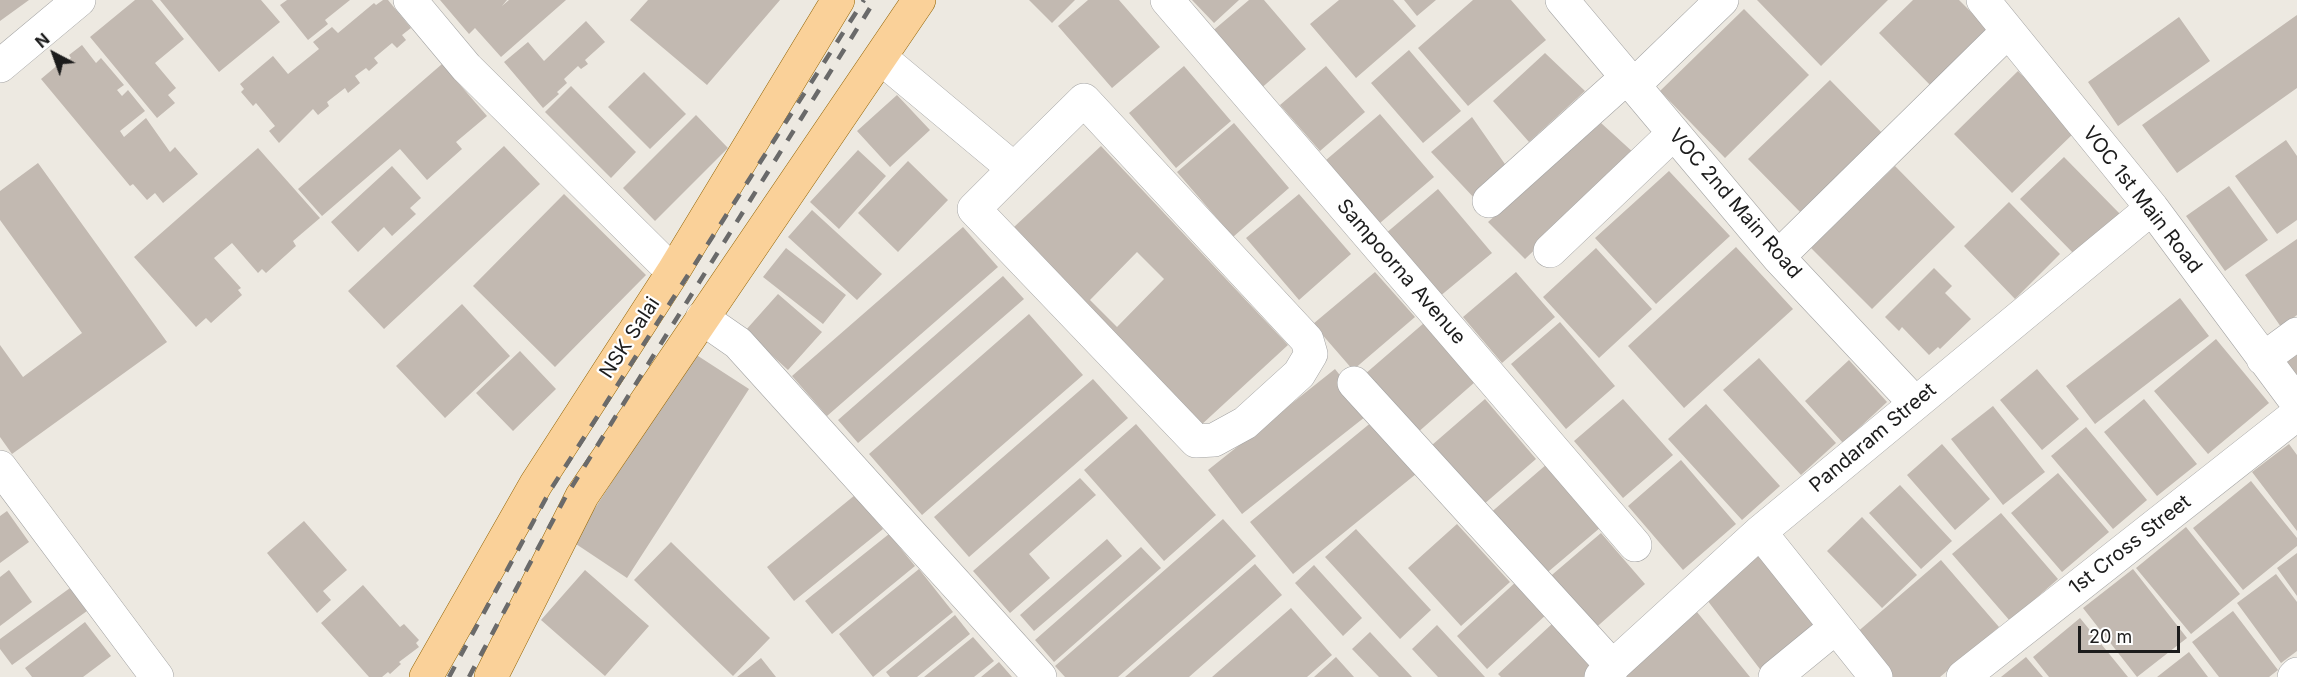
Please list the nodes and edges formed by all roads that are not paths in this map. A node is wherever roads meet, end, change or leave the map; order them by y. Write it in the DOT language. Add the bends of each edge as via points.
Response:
graph roads {
  1 [pos="79,0"];
  2 [pos="410,0"];
  3 [pos="838,0"];
  4 [pos="919,0"];
  5 [pos="1167,0"];
  6 [pos="1562,0"];
  7 [pos="1722,0"];
  8 [pos="1983,0"];
  9 [pos="2008,31"];
  10 [pos="882,58"];
  11 [pos="0,66"];
  12 [pos="1631,81"];
  13 [pos="1674,133"];
  14 [pos="1014,169"];
  15 [pos="1489,201"];
  16 [pos="2152,208"];
  17 [pos="1550,251"];
  18 [pos="1778,257"];
  19 [pos="673,272"];
  20 [pos="702,318"];
  21 [pos="2297,334"];
  22 [pos="2263,359"];
  23 [pos="1354,383"];
  24 [pos="1915,403"];
  25 [pos="2297,403"];
  26 [pos="2297,414"];
  27 [pos="0,467"];
  28 [pos="1760,532"];
  29 [pos="1635,544"];
  30 [pos="1836,627"];
  31 [pos="1607,672"];
  32 [pos="157,677"];
  33 [pos="426,677"];
  34 [pos="491,677"];
  35 [pos="1041,677"];
  36 [pos="1775,677"];
  37 [pos="1876,677"];
  38 [pos="1963,677"];
  1 -- 11 [label="street"];
  2 -- 19 [label="street" via="466,67"];
  3 -- 19 [label="main road, NSK Salai"];
  4 -- 10 [label="main road"];
  5 -- 29 [label="street, Sampoorna Avenue"];
  6 -- 12 [label="street, VOC 2nd Main Road"];
  7 -- 12 [label="street"];
  8 -- 9 [label="street, VOC 1st Main Road"];
  9 -- 16 [label="street, VOC 1st Main Road"];
  9 -- 18 [label="street"];
  10 -- 14 [label="street"];
  10 -- 20 [label="main road"];
  12 -- 13 [label="street, VOC 2nd Main Road"];
  12 -- 15 [label="street"];
  13 -- 17 [label="street"];
  13 -- 18 [label="street, VOC 2nd Main Road"];
  14 -- 14 [label="street" via="974,209 1196,441 1214,440 1245,423 1299,374 1311,354 1307,340 1084,100"];
  16 -- 22 [label="street, VOC 1st Main Road"];
  16 -- 24 [label="street, Pandaram Street"];
  18 -- 24 [label="street, VOC 2nd Main Road"];
  19 -- 33 [label="main road, NSK Salai" via="536,484"];
  20 -- 34 [label="main road" via="582,496"];
  20 -- 35 [label="street" via="738,343"];
  21 -- 22 [label="street"];
  22 -- 25 [label="street, VOC 1st Main Road"];
  23 -- 31 [label="street"];
  24 -- 28 [label="street, Pandaram Street"];
  26 -- 38 [label="street, 1st Cross Street"];
  27 -- 32 [label="street"];
  28 -- 30 [label="street"];
  28 -- 31 [label="street, Pandaram Street"];
  30 -- 36 [label="street"];
  30 -- 37 [label="street"];
}
